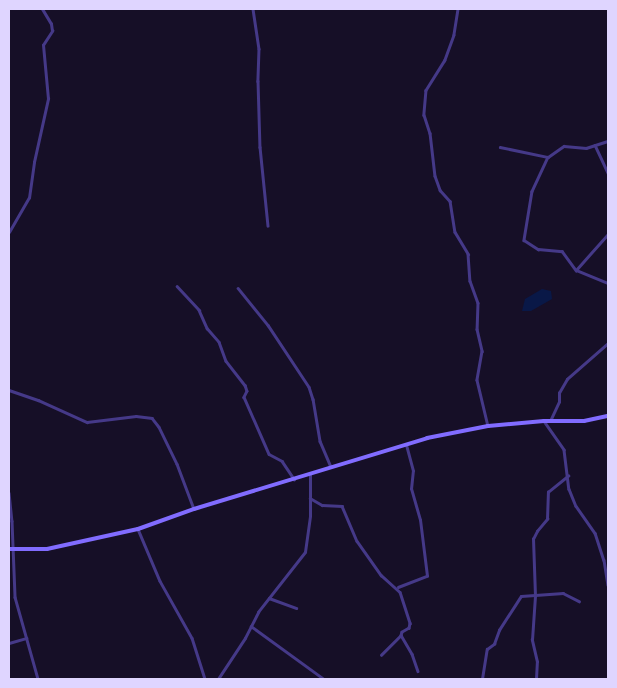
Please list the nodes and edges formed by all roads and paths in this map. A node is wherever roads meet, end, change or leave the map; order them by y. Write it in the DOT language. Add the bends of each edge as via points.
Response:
graph roads {
  1 [pos="42,9"];
  2 [pos="253,9"];
  3 [pos="458,9"];
  4 [pos="608,141"];
  5 [pos="595,145"];
  6 [pos="500,147"];
  7 [pos="548,156"];
  8 [pos="608,173"];
  9 [pos="268,226"];
  10 [pos="9,232"];
  11 [pos="608,234"];
  12 [pos="576,270"];
  13 [pos="608,283"];
  14 [pos="178,286"];
  15 [pos="238,288"];
  16 [pos="608,343"];
  17 [pos="9,390"];
  18 [pos="608,416"];
  19 [pos="544,421"];
  20 [pos="550,421"];
  21 [pos="488,426"];
  22 [pos="406,445"];
  23 [pos="332,469"];
  24 [pos="310,475"];
  25 [pos="568,476"];
  26 [pos="294,478"];
  27 [pos="9,493"];
  28 [pos="310,498"];
  29 [pos="194,509"];
  30 [pos="138,529"];
  31 [pos="10,549"];
  32 [pos="608,585"];
  33 [pos="398,587"];
  34 [pos="535,596"];
  35 [pos="269,598"];
  36 [pos="579,601"];
  37 [pos="296,608"];
  38 [pos="251,626"];
  39 [pos="401,636"];
  40 [pos="27,638"];
  41 [pos="9,644"];
  42 [pos="381,655"];
  43 [pos="418,671"];
  44 [pos="39,678"];
  45 [pos="205,679"];
  46 [pos="218,679"];
  47 [pos="324,679"];
  48 [pos="482,679"];
  49 [pos="536,679"];
  1 -- 10 [label="street" via="52,31 43,45 48,99 29,198"];
  2 -- 9 [label="street" via="259,49 260,147"];
  3 -- 21 [label="street" via="454,35 445,60 426,90 424,115 430,132 434,176 440,190 449,199 455,232 468,254 470,281 478,303 477,329 482,351 477,380"];
  4 -- 5 [label="street"];
  5 -- 7 [label="street" via="584,148 564,146"];
  5 -- 8 [label="street"];
  6 -- 7 [label="street"];
  7 -- 12 [label="street" via="532,191 524,240 538,249 562,252"];
  11 -- 12 [label="street"];
  12 -- 13 [label="street"];
  14 -- 26 [label="street" via="199,310 207,328 219,342 226,361 245,385 244,397 269,454 282,461"];
  15 -- 23 [label="street" via="268,325 309,387 320,441"];
  16 -- 20 [label="street" via="567,379"];
  17 -- 29 [label="street" via="87,422 136,416 152,418 177,464"];
  18 -- 20 [label="street" via="584,422"];
  19 -- 20 [label="street"];
  19 -- 21 [label="street"];
  19 -- 25 [label="street" via="564,450"];
  21 -- 22 [label="street"];
  22 -- 23 [label="street"];
  22 -- 33 [label="street" via="413,471 411,489 420,520 427,576"];
  23 -- 24 [label="street"];
  24 -- 26 [label="street"];
  24 -- 28 [label="street"];
  25 -- 32 [label="street" via="572,498 598,540"];
  25 -- 34 [label="street" via="548,492 547,519 534,539"];
  26 -- 29 [label="street"];
  27 -- 31 [label="street"];
  28 -- 33 [label="street" via="322,505 342,506 357,541 381,575"];
  28 -- 35 [label="street" via="305,552"];
  29 -- 30 [label="street"];
  30 -- 31 [label="street" via="47,549"];
  30 -- 45 [label="street" via="167,596 192,638"];
  31 -- 40 [label="street" via="15,597"];
  33 -- 39 [label="street" via="410,623"];
  34 -- 36 [label="street" via="563,593"];
  34 -- 48 [label="street" via="521,596 513,606 494,644 487,649"];
  34 -- 49 [label="street" via="532,640 537,662"];
  35 -- 37 [label="street"];
  35 -- 38 [label="street"];
  38 -- 46 [label="street"];
  38 -- 47 [label="street"];
  39 -- 42 [label="street"];
  39 -- 43 [label="street"];
  40 -- 41 [label="street"];
  40 -- 44 [label="street"];
}
